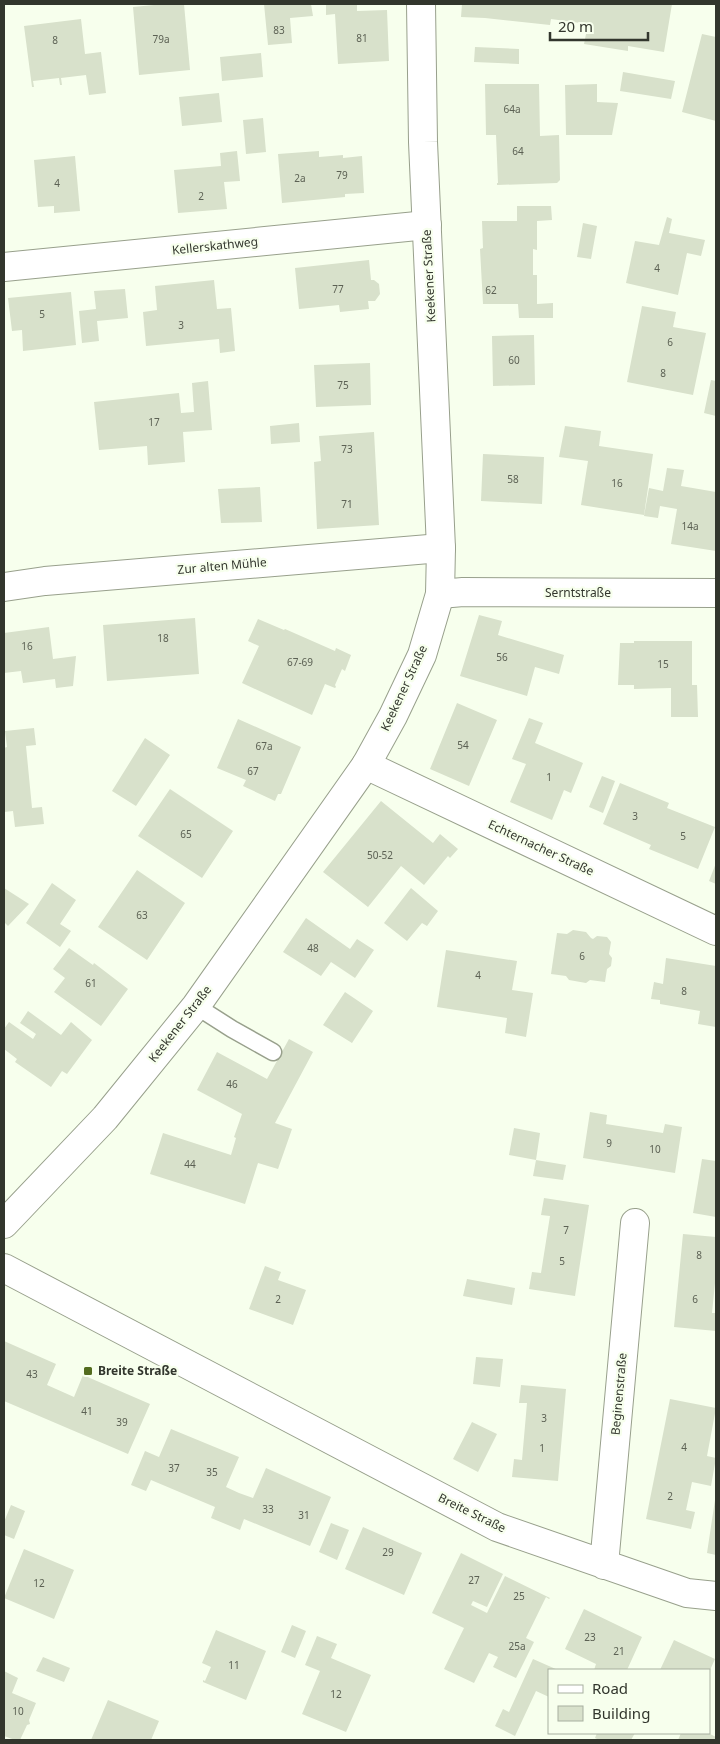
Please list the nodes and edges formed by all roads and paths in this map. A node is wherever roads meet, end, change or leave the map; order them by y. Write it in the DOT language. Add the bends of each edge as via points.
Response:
graph roads {
  1 [pos="421,4"];
  2 [pos="427,225"];
  3 [pos="4,267"];
  4 [pos="441,548"];
  5 [pos="4,587"];
  6 [pos="716,593"];
  7 [pos="440,594"];
  8 [pos="366,765"];
  9 [pos="716,931"];
  10 [pos="196,1006"];
  11 [pos="273,1052"];
  12 [pos="6,1219"];
  13 [pos="635,1223"];
  14 [pos="4,1268"];
  15 [pos="604,1565"];
  16 [pos="716,1596"];
  1 -- 2 [label="street, Keekener Straße"];
  2 -- 3 [label="street, Kellerskathweg"];
  2 -- 4 [label="street, Keekener Straße"];
  4 -- 5 [label="street, Zur alten Mühle"];
  4 -- 7 [label="street, Keekener Straße"];
  6 -- 7 [label="street, Serntstraße"];
  7 -- 8 [label="street, Keekener Straße" via="422,655"];
  8 -- 9 [label="street, Echternacher Straße"];
  8 -- 10 [label="street, Keekener Straße"];
  10 -- 11 [label="lane"];
  10 -- 12 [label="street, Keekener Straße" via="105,1118"];
  13 -- 15 [label="street, Beginenstraße"];
  14 -- 15 [label="street, Breite Straße" via="496,1527"];
  15 -- 16 [label="street, Breite Straße" via="687,1593"];
}
